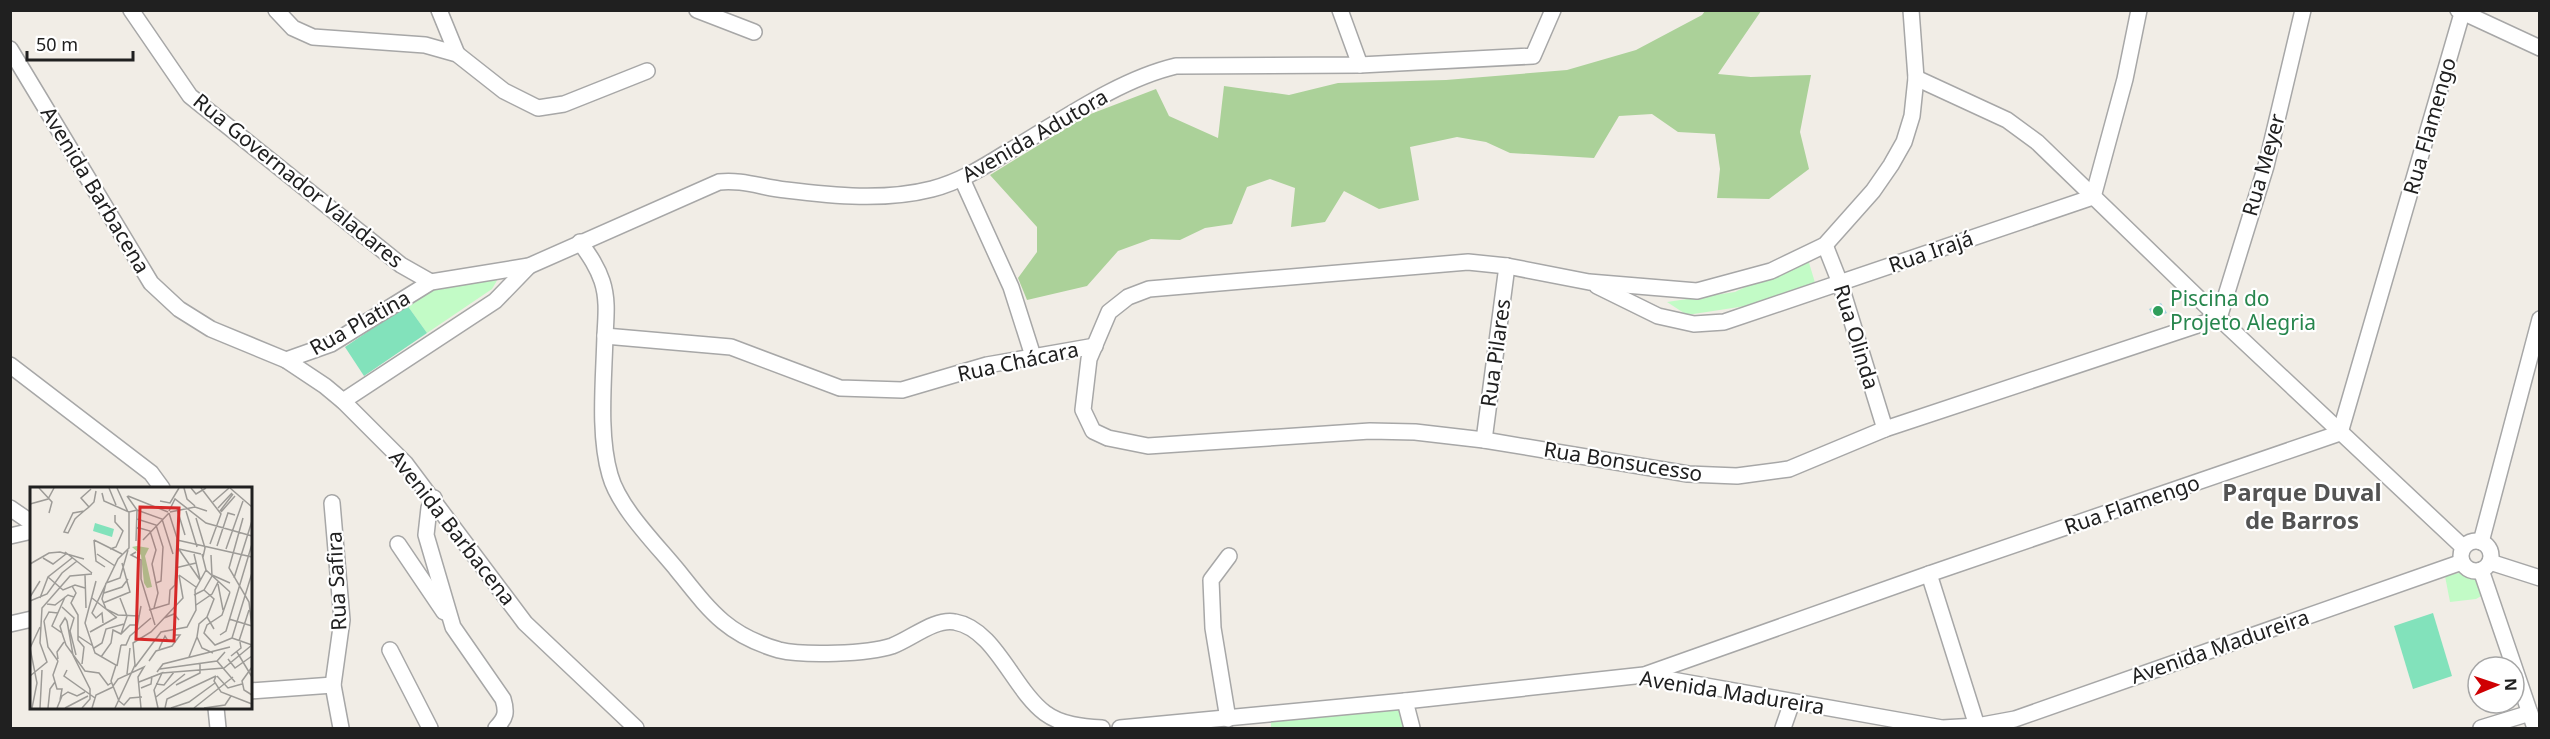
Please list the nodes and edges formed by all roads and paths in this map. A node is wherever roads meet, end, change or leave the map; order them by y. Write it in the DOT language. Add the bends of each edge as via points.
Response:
graph roads {
  1 [pos="131,10"];
  2 [pos="276,10"];
  3 [pos="439,10"];
  4 [pos="697,10"];
  5 [pos="1340,10"];
  6 [pos="1553,10"];
  7 [pos="1911,10"];
  8 [pos="2139,10"];
  9 [pos="2303,10"];
  10 [pos="2461,11"];
  11 [pos="754,32"];
  12 [pos="2540,48"];
  13 [pos="10,49"];
  14 [pos="457,54"];
  15 [pos="1360,65"];
  16 [pos="647,71"];
  17 [pos="1916,78"];
  18 [pos="962,179"];
  19 [pos="2093,197"];
  20 [pos="580,242"];
  21 [pos="1825,245"];
  22 [pos="529,266"];
  23 [pos="1507,266"];
  24 [pos="431,282"];
  25 [pos="1589,282"];
  26 [pos="1840,283"];
  27 [pos="2219,318"];
  28 [pos="2540,319"];
  29 [pos="605,336"];
  30 [pos="1095,346"];
  31 [pos="1033,356"];
  32 [pos="286,360"];
  33 [pos="10,365"];
  34 [pos="343,401"];
  35 [pos="1885,429"];
  36 [pos="2340,433"];
  37 [pos="1484,440"];
  38 [pos="161,487"];
  39 [pos="434,498"];
  40 [pos="332,503"];
  41 [pos="10,508"];
  42 [pos="30,522"];
  43 [pos="30,531"];
  44 [pos="10,536"];
  45 [pos="2481,542"];
  46 [pos="398,544"];
  47 [pos="2462,555"];
  48 [pos="1229,556"];
  49 [pos="2486,566"];
  50 [pos="1929,574"];
  51 [pos="2540,578"];
  52 [pos="30,619"];
  53 [pos="10,624"];
  54 [pos="453,627"];
  55 [pos="390,651"];
  56 [pos="1644,675"];
  57 [pos="333,685"];
  58 [pos="252,691"];
  59 [pos="1406,701"];
  60 [pos="1792,702"];
  61 [pos="216,709"];
  62 [pos="2530,713"];
  63 [pos="1228,718"];
  64 [pos="1268,722"];
  65 [pos="2016,724"];
  66 [pos="1977,726"];
  67 [pos="502,728"];
  68 [pos="1942,728"];
  69 [pos="218,729"];
  70 [pos="341,729"];
  71 [pos="430,729"];
  72 [pos="636,729"];
  73 [pos="1102,729"];
  74 [pos="1120,729"];
  75 [pos="1412,729"];
  76 [pos="1783,729"];
  77 [pos="2481,729"];
  78 [pos="2535,729"];
  1 -- 24 [label="street, Rua Governador Valadares" via="190,96 401,265"];
  2 -- 14 [label="street" via="293,28 313,37 425,45"];
  3 -- 14 [label="street"];
  4 -- 11 [label="street"];
  5 -- 15 [label="street"];
  6 -- 15 [label="street, Avenida Adutora" via="1533,56"];
  7 -- 17 [label="street"];
  8 -- 19 [label="street"];
  9 -- 27 [label="street, Rua Meyer" via="2265,166"];
  10 -- 12 [label="street"];
  10 -- 36 [label="street, Rua Flamengo"];
  13 -- 32 [label="street, Avenida Barbacena" via="151,284 179,309 211,329"];
  14 -- 16 [label="street" via="504,91 538,108 564,104"];
  15 -- 18 [label="street, Avenida Adutora" via="1176,66 1158,70 1096,99"];
  17 -- 19 [label="street" via="2007,120 2037,142"];
  17 -- 21 [label="street" via="1912,116 1904,142 1873,191"];
  18 -- 20 [label="street, Avenida Adutora" via="930,189 871,197 786,190 731,180"];
  18 -- 31 [label="street" via="1011,287"];
  19 -- 26 [label="street, Rua Irajá"];
  19 -- 27 [label="street"];
  20 -- 22 [label="street, Avenida Adutora"];
  20 -- 29 [label="street" via="603,282"];
  21 -- 25 [label="street" via="1771,271 1697,291"];
  21 -- 26 [label="street, Rua Olinda"];
  22 -- 24 [label="street, Avenida Adutora"];
  22 -- 34 [label="street" via="495,301"];
  23 -- 25 [label="street, Rua Chácara"];
  23 -- 30 [label="street, Rua Chácara" via="1468,262 1149,289 1128,297 1109,312"];
  23 -- 37 [label="street, Rua Pilares"];
  24 -- 32 [label="street, Rua Platina" via="331,344"];
  25 -- 26 [label="street, Rua Irajá" via="1658,316 1694,324 1724,322"];
  26 -- 35 [label="street, Rua Olinda"];
  27 -- 35 [label="street, Rua Bonsucesso"];
  27 -- 36 [label="street"];
  28 -- 45 [label="street"];
  29 -- 31 [label="street, Rua Chácara" via="731,347 840,388 902,390"];
  29 -- 73 [label="street" via="604,445 610,477 625,504 712,614 748,640 782,651 814,653 891,646 951,621 969,625 986,640 1024,692 1046,714 1075,726"];
  30 -- 31 [label="street, Rua Chácara"];
  30 -- 37 [label="street, Rua Bonsucesso" via="1089,359 1083,410 1097,434 1131,444 1370,431"];
  32 -- 34 [label="street, Avenida Barbacena"];
  33 -- 38 [label="street" via="151,473"];
  34 -- 39 [label="street, Avenida Barbacena" via="405,462"];
  35 -- 37 [label="street, Rua Bonsucesso" via="1789,469 1737,476 1688,474"];
  36 -- 47 [label="street"];
  36 -- 50 [label="street, Rua Flamengo"];
  39 -- 54 [label="street" via="426,535"];
  39 -- 72 [label="street, Avenida Barbacena" via="525,623"];
  40 -- 57 [label="street, Rua Safira" via="342,620"];
  41 -- 42 [label="street"];
  43 -- 44 [label="street"];
  45 -- 47 [label="street" via="2471,541"];
  45 -- 49 [label="street" via="2490,550"];
  46 -- 54 [label="street"];
  47 -- 49 [label="street" via="2466,568 2474,571"];
  47 -- 65 [label="street, Avenida Madureira"];
  48 -- 63 [label="street" via="1211,580 1213,628"];
  49 -- 51 [label="street"];
  49 -- 62 [label="street"];
  50 -- 56 [label="street, Rua Flamengo"];
  50 -- 66 [label="street"];
  52 -- 53 [label="street"];
  54 -- 67 [label="street" via="502,699 506,711"];
  55 -- 71 [label="street"];
  56 -- 59 [label="street, Avenida Madureira"];
  56 -- 60 [label="street, Avenida Madureira"];
  57 -- 58 [label="street"];
  57 -- 70 [label="street, Rua Safira"];
  59 -- 64 [label="street, Avenida Madureira"];
  59 -- 75 [label="street"];
  60 -- 68 [label="street, Avenida Madureira"];
  60 -- 76 [label="street"];
  61 -- 69 [label="street"];
  62 -- 77 [label="street"];
  62 -- 78 [label="street"];
  63 -- 64 [label="street, Avenida Madureira"];
  63 -- 74 [label="street, Avenida Madureira"];
  65 -- 66 [label="street, Avenida Madureira"];
  66 -- 68 [label="street, Avenida Madureira"];
}
